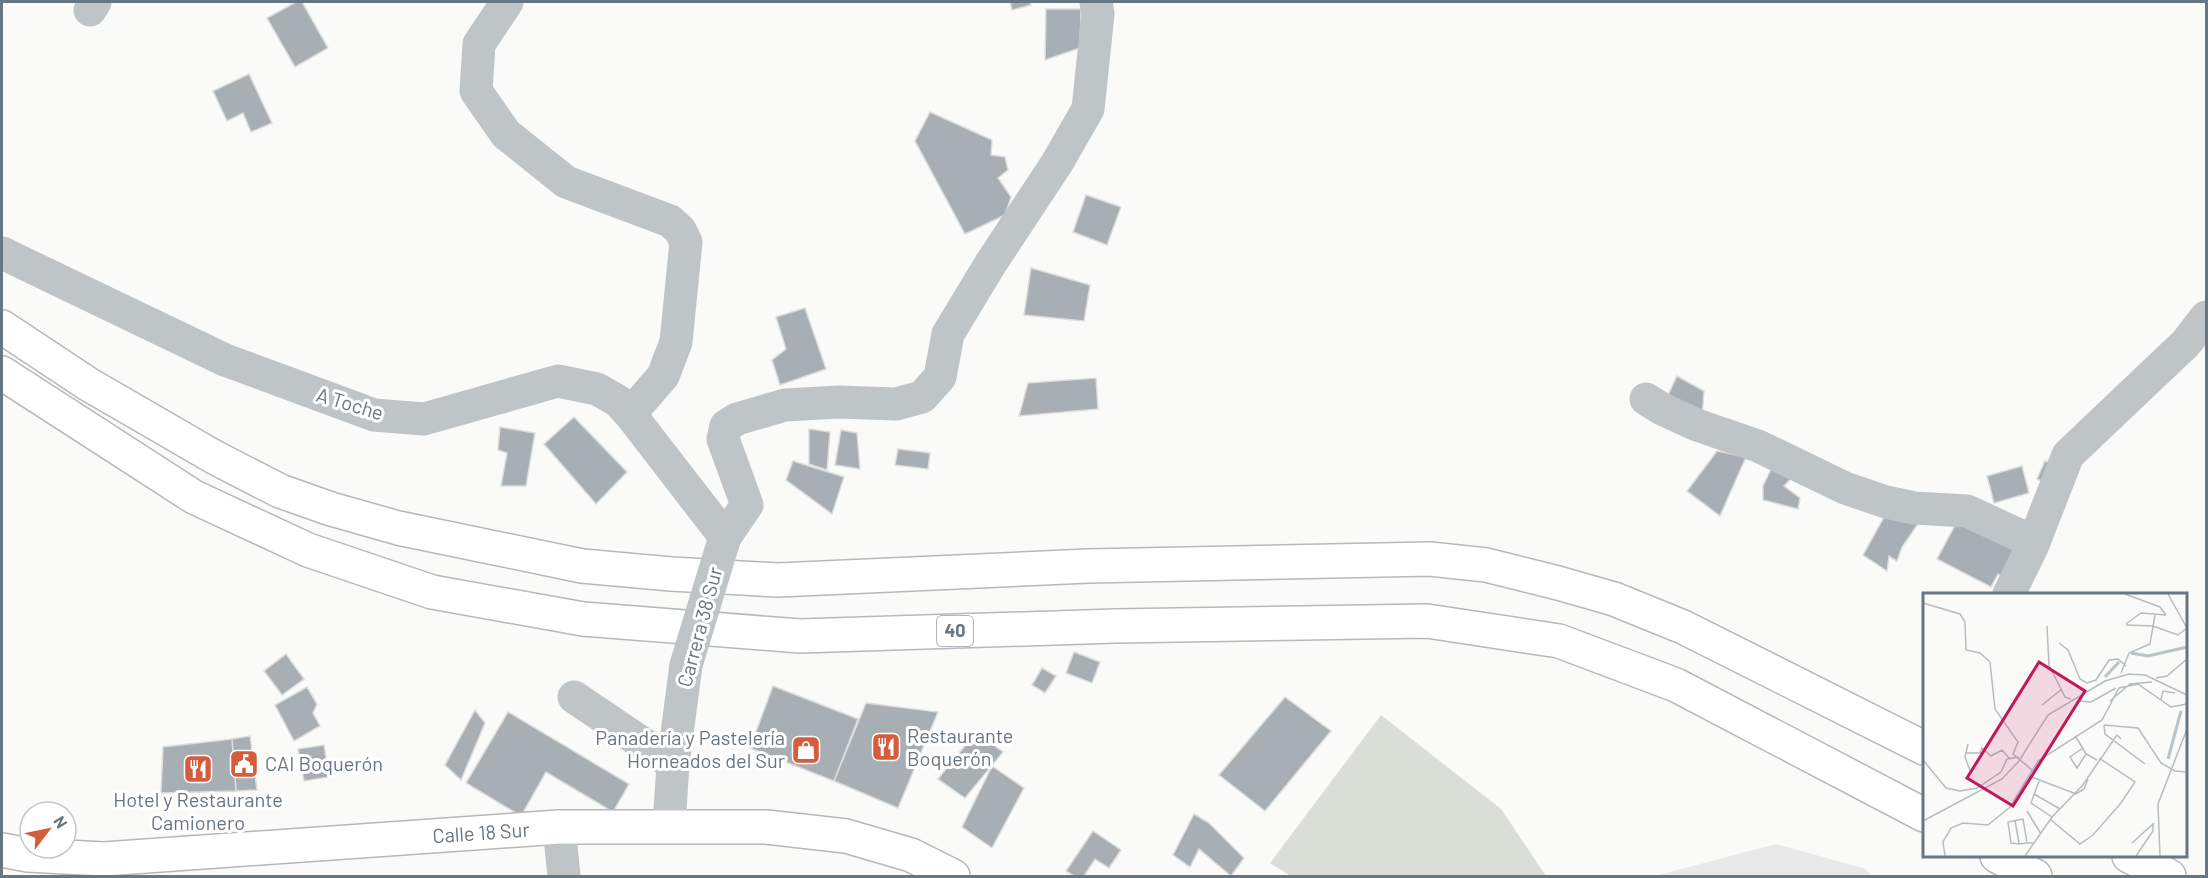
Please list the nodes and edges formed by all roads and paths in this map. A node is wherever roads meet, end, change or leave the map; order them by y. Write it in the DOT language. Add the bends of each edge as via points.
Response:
graph roads {
  1 [pos="507,2"];
  2 [pos="1096,2"];
  3 [pos="2,253"];
  4 [pos="2206,317"];
  5 [pos="2,327"];
  6 [pos="2,373"];
  7 [pos="1646,399"];
  8 [pos="630,414"];
  9 [pos="2048,502"];
  10 [pos="1985,518"];
  11 [pos="725,537"];
  12 [pos="2034,542"];
  13 [pos="2009,593"];
  14 [pos="574,697"];
  15 [pos="1923,747"];
  16 [pos="673,764"];
  17 [pos="1923,814"];
  18 [pos="669,825"];
  19 [pos="559,827"];
  20 [pos="2,850"];
  21 [pos="2001,857"];
  22 [pos="2133,857"];
  23 [pos="564,876"];
  24 [pos="953,876"];
  25 [pos="2035,876"];
  26 [pos="2169,876"];
  1 -- 8 [label="street" via="480,44 476,91 506,134 566,182 670,221 686,242 676,342 663,376"];
  2 -- 11 [label="street, Carrera 38 Sur" via="1088,109 948,334 940,377 922,397 896,404 785,405 726,426 723,439 747,505"];
  3 -- 8 [label="street, A Toche" via="225,360 374,415 424,419 558,381 597,389 618,400"];
  4 -- 9 [label="street" via="2186,343 2068,454"];
  5 -- 15 [label="main road" via="88,384 280,491 398,528 582,566 778,580 1100,566 1430,559 1486,565 1614,600 1683,627"];
  6 -- 17 [label="main road, 40" via="194,496 308,550 432,592 583,620 800,636 1427,621 1559,641 1676,685"];
  7 -- 10 [label="street" via="1697,426 1758,446 1845,488 1914,508 1967,511"];
  8 -- 11 [label="street, A Toche"];
  9 -- 10 [label="street"];
  9 -- 12 [label="street"];
  10 -- 12 [label="street"];
  11 -- 16 [label="street, Carrera 38 Sur, bridge" via="686,665"];
  12 -- 13 [label="street"];
  14 -- 16 [label="street"];
  16 -- 18 [label="street, Carrera 38 Sur"];
  18 -- 19 [label="main road, Calle 18 Sur"];
  18 -- 24 [label="main road, Calle 18 Sur" via="766,827 846,836 911,855"];
  19 -- 20 [label="main road, Calle 18 Sur" via="104,859"];
  19 -- 23 [label="street"];
  21 -- 25 [label="main road"];
  22 -- 26 [label="main road"];
}
